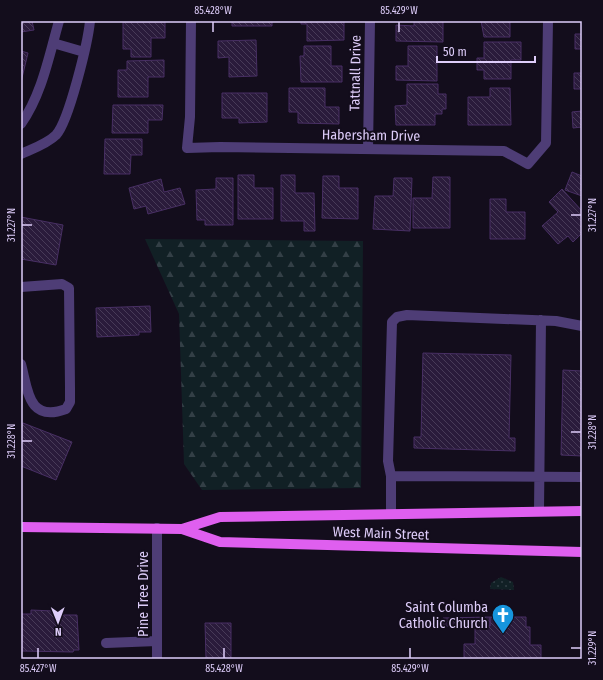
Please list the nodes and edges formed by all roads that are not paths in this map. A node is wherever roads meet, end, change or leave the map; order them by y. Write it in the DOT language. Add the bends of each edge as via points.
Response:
graph roads {
  1 [pos="59,21"];
  2 [pos="90,21"];
  3 [pos="191,21"];
  4 [pos="370,21"];
  5 [pos="548,21"];
  6 [pos="52,43"];
  7 [pos="84,52"];
  8 [pos="21,124"];
  9 [pos="368,149"];
  10 [pos="21,154"];
  11 [pos="21,287"];
  12 [pos="541,320"];
  13 [pos="582,326"];
  14 [pos="21,364"];
  15 [pos="390,476"];
  16 [pos="539,477"];
  17 [pos="582,477"];
  18 [pos="582,510"];
  19 [pos="539,511"];
  20 [pos="391,513"];
  21 [pos="21,527"];
  22 [pos="157,528"];
  23 [pos="182,529"];
  24 [pos="582,552"];
  25 [pos="157,641"];
  26 [pos="106,643"];
  27 [pos="157,659"];
  1 -- 6 [label="street"];
  2 -- 7 [label="street"];
  3 -- 9 [label="street, Habersham Drive" via="190,117 187,148"];
  4 -- 9 [label="street, Tattnall Drive"];
  5 -- 9 [label="street, Habersham Drive" via="546,143 528,164 504,151"];
  6 -- 7 [label="street"];
  6 -- 8 [label="street" via="37,96"];
  7 -- 10 [label="street" via="64,122 55,135"];
  11 -- 14 [label="street" via="62,284 69,288 70,402 66,409 52,412 34,407 29,399"];
  12 -- 13 [label="street"];
  12 -- 15 [label="street" via="407,315 397,317 392,322 388,461"];
  12 -- 16 [label="street"];
  15 -- 16 [label="street"];
  15 -- 20 [label="street"];
  16 -- 17 [label="street"];
  16 -- 19 [label="street"];
  18 -- 19 [label="main road, West Main Street"];
  19 -- 20 [label="main road, West Main Street"];
  20 -- 23 [label="main road, West Main Street" via="220,517"];
  21 -- 22 [label="main road, West Main Street"];
  22 -- 23 [label="main road, West Main Street"];
  22 -- 25 [label="street, Pine Tree Drive"];
  23 -- 24 [label="main road, West Main Street" via="220,542"];
  25 -- 26 [label="street"];
  25 -- 27 [label="street, Pine Tree Drive"];
}
